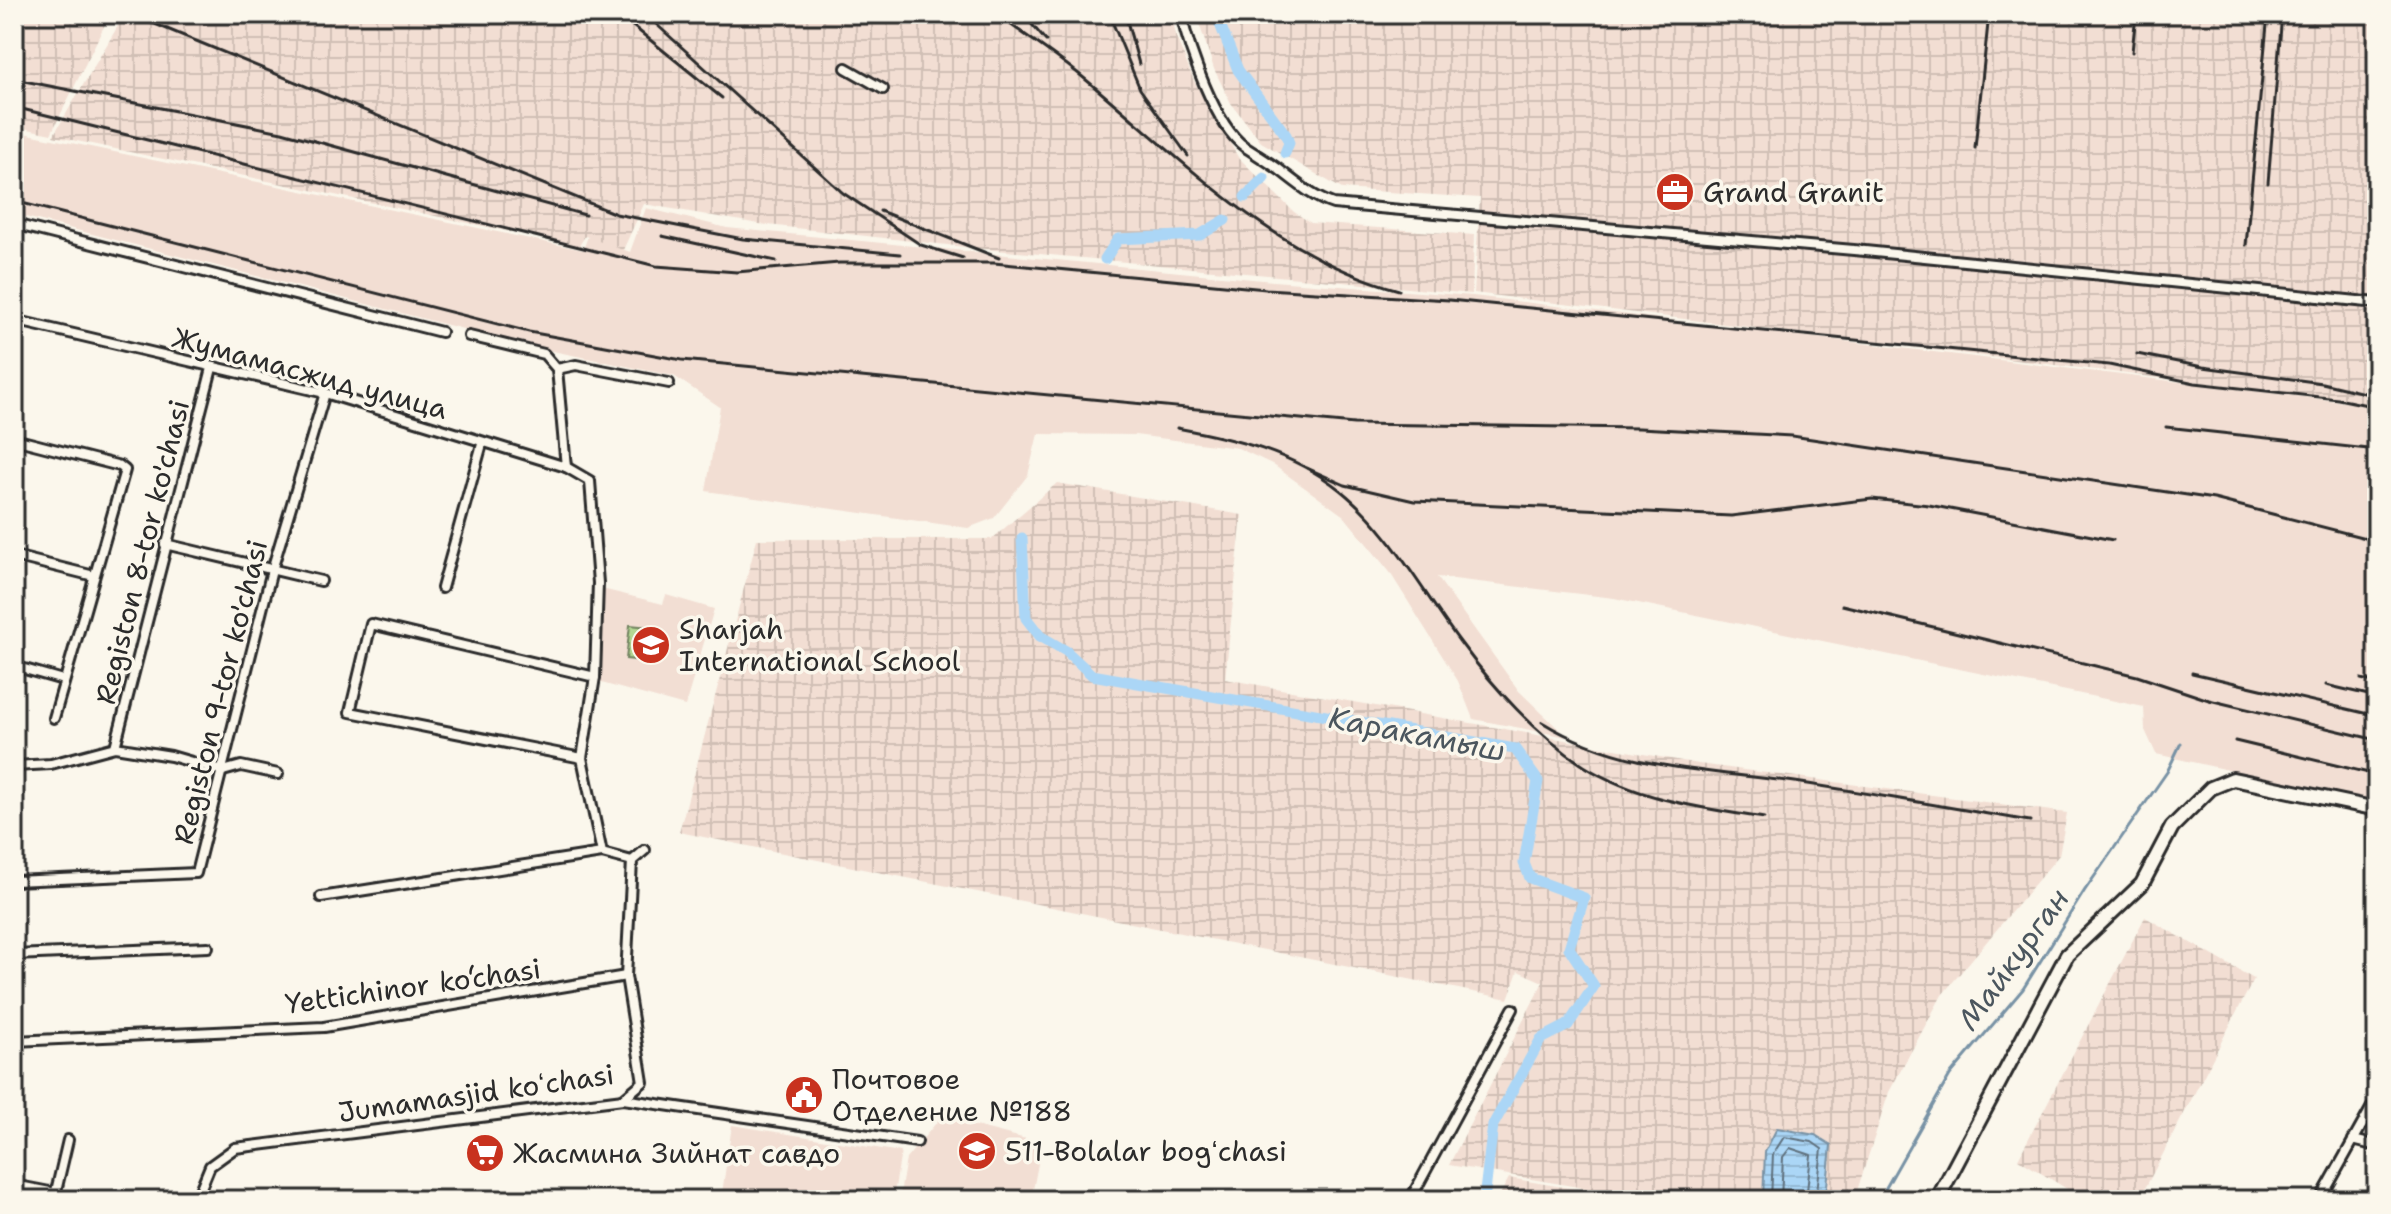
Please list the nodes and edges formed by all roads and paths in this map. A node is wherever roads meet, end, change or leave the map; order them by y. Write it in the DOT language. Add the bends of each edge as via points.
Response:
graph roads {
  1 [pos="1181,14"];
  2 [pos="846,68"];
  3 [pos="883,89"];
  4 [pos="14,224"];
  5 [pos="2377,303"];
  6 [pos="14,320"];
  7 [pos="441,332"];
  8 [pos="469,336"];
  9 [pos="212,368"];
  10 [pos="557,369"];
  11 [pos="669,383"];
  12 [pos="325,393"];
  13 [pos="14,439"];
  14 [pos="482,444"];
  15 [pos="566,467"];
  16 [pos="165,544"];
  17 [pos="14,556"];
  18 [pos="272,570"];
  19 [pos="94,576"];
  20 [pos="321,581"];
  21 [pos="442,588"];
  22 [pos="14,666"];
  23 [pos="595,677"];
  24 [pos="63,680"];
  25 [pos="54,718"];
  26 [pos="115,747"];
  27 [pos="582,758"];
  28 [pos="14,766"];
  29 [pos="223,771"];
  30 [pos="278,774"];
  31 [pos="2377,809"];
  32 [pos="645,850"];
  33 [pos="602,853"];
  34 [pos="632,861"];
  35 [pos="14,881"];
  36 [pos="321,897"];
  37 [pos="208,947"];
  38 [pos="14,955"];
  39 [pos="626,976"];
  40 [pos="1513,1009"];
  41 [pos="14,1041"];
  42 [pos="2377,1098"];
  43 [pos="623,1099"];
  44 [pos="68,1140"];
  45 [pos="2353,1140"];
  46 [pos="917,1142"];
  47 [pos="2377,1146"];
  48 [pos="14,1185"];
  49 [pos="55,1197"];
  50 [pos="196,1200"];
  51 [pos="1410,1200"];
  52 [pos="1937,1200"];
  53 [pos="2320,1200"];
  1 -- 5 [label="street" via="1212,101 1243,146 1333,204"];
  2 -- 3 [label="street"];
  4 -- 7 [label="street"];
  6 -- 9 [label="street, Жумамасжид улица"];
  8 -- 10 [label="street" via="544,354"];
  9 -- 12 [label="street, Жумамасжид улица"];
  9 -- 16 [label="street, Registon 8-tor ko'chasi"];
  10 -- 11 [label="street" via="576,365"];
  10 -- 15 [label="street"];
  12 -- 14 [label="street, Жумамасжид улица"];
  12 -- 18 [label="street, Registon 9-tor ko'chasi"];
  13 -- 19 [label="street" via="124,468"];
  14 -- 15 [label="street, Жумамасжид улица"];
  14 -- 21 [label="street"];
  15 -- 23 [label="street, Жумамасжид улица" via="591,482 598,583"];
  16 -- 18 [label="street"];
  16 -- 26 [label="street, Registon 8-tor ko'chasi"];
  17 -- 19 [label="street"];
  18 -- 20 [label="street"];
  18 -- 29 [label="street, Registon 9-tor ko'chasi"];
  19 -- 24 [label="street"];
  22 -- 24 [label="street"];
  23 -- 27 [label="street"];
  23 -- 27 [label="street" via="371,624 350,712"];
  24 -- 25 [label="street"];
  26 -- 28 [label="street, Registon 8-tor ko'chasi" via="51,764"];
  26 -- 29 [label="street, Registon 8-tor ko'chasi"];
  27 -- 33 [label="street"];
  29 -- 30 [label="street, Registon 8-tor ko'chasi" via="241,766"];
  29 -- 35 [label="street, Registon 9-tor ko'chasi" via="196,873"];
  31 -- 52 [label="street" via="2246,780 2211,788 2172,827 2142,884 2067,955"];
  32 -- 34 [label="street"];
  33 -- 34 [label="street"];
  33 -- 36 [label="street"];
  34 -- 39 [label="street, Jumamasjid koʻchasi"];
  37 -- 38 [label="street"];
  39 -- 41 [label="street, Yettichinor ko‘chasi" via="324,1027"];
  39 -- 43 [label="street, Jumamasjid koʻchasi" via="643,1082"];
  40 -- 51 [label="street"];
  42 -- 45 [label="street"];
  43 -- 46 [label="street"];
  43 -- 50 [label="street, Jumamasjid koʻchasi" via="235,1148 210,1166"];
  44 -- 49 [label="street"];
  45 -- 47 [label="street"];
  45 -- 53 [label="street"];
  48 -- 49 [label="street"];
}
